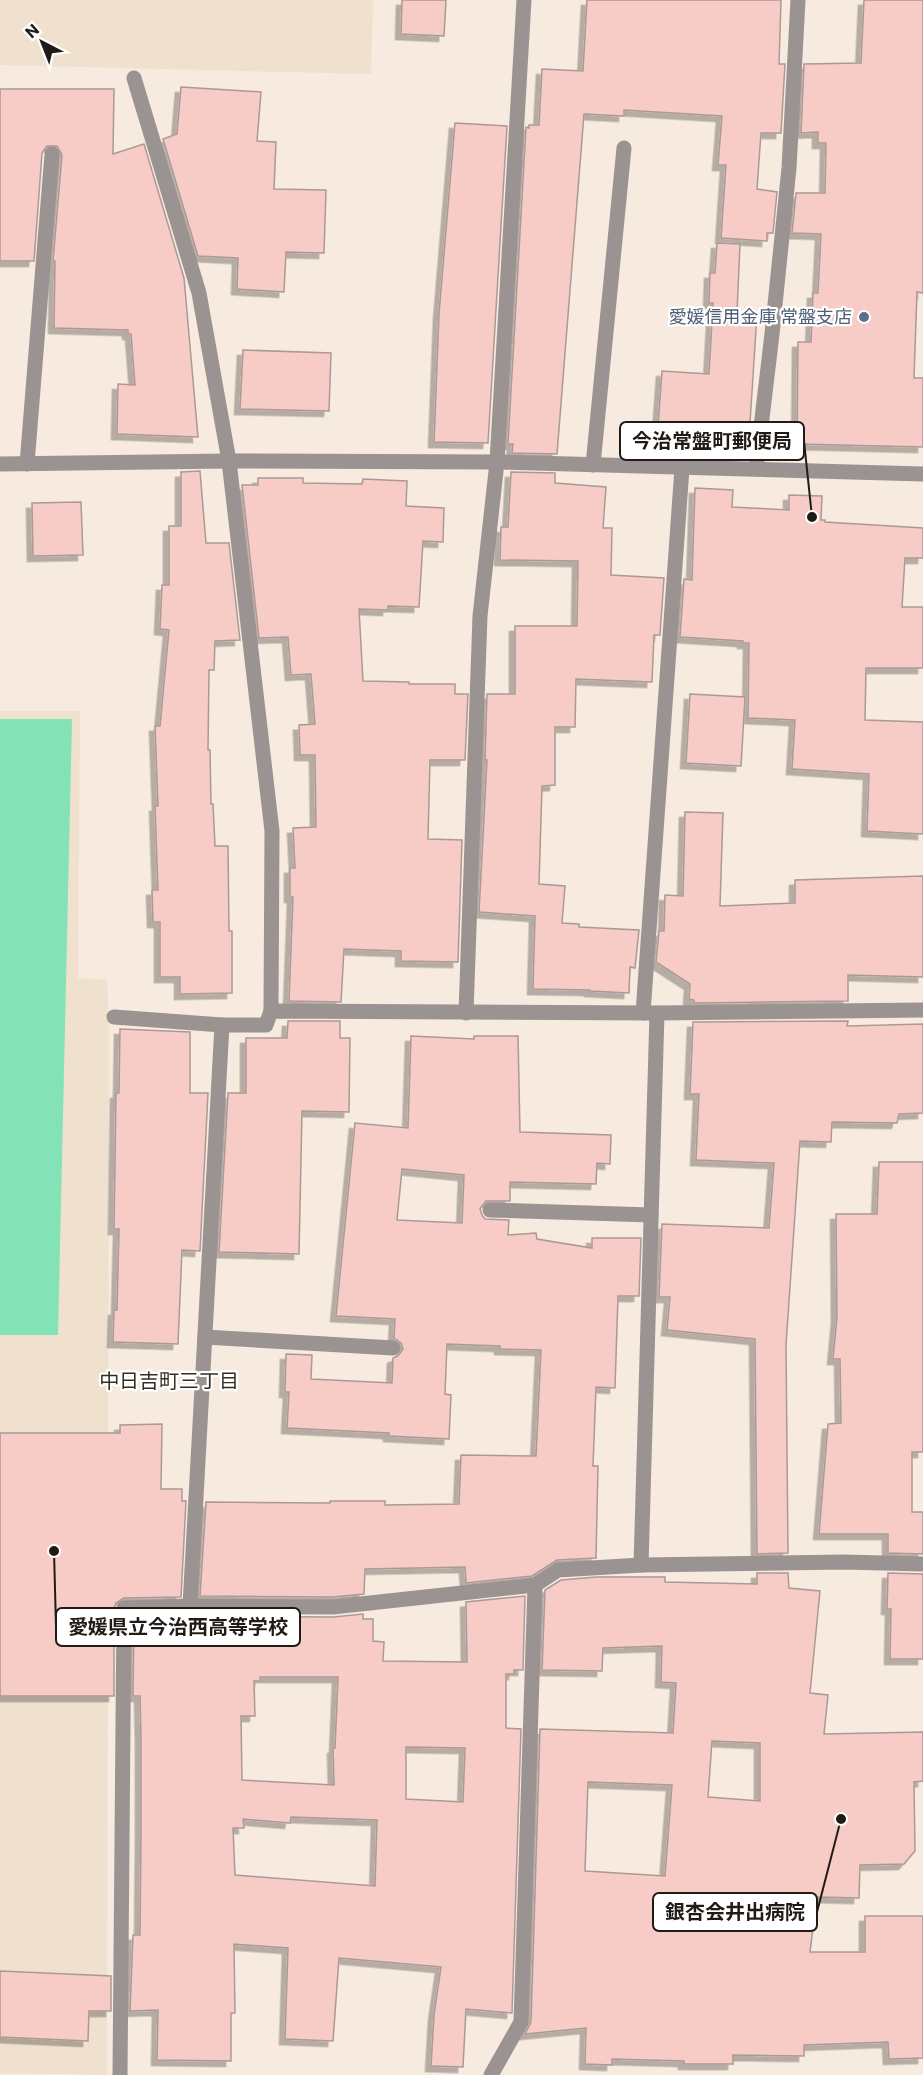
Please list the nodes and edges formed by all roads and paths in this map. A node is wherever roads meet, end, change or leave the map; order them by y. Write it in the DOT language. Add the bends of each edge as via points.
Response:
graph roads {
  1 [pos="524,0"];
  2 [pos="798,0"];
  3 [pos="134,78"];
  4 [pos="624,148"];
  5 [pos="52,154"];
  6 [pos="229,460"];
  7 [pos="497,462"];
  8 [pos="0,464"];
  9 [pos="27,464"];
  10 [pos="593,465"];
  11 [pos="682,468"];
  12 [pos="756,469"];
  13 [pos="923,474"];
  14 [pos="923,1010"];
  15 [pos="271,1011"];
  16 [pos="466,1013"];
  17 [pos="650,1013"];
  18 [pos="114,1017"];
  19 [pos="222,1025"];
  20 [pos="490,1210"];
  21 [pos="651,1215"];
  22 [pos="205,1337"];
  23 [pos="393,1348"];
  24 [pos="923,1564"];
  25 [pos="641,1565"];
  26 [pos="535,1585"];
  27 [pos="190,1606"];
  28 [pos="120,2075"];
  29 [pos="491,2075"];
  1 -- 7 [label="street"];
  2 -- 12 [label="street" via="789,168"];
  3 -- 6 [label="street" via="199,293"];
  4 -- 10 [label="street"];
  5 -- 9 [label="street"];
  6 -- 7 [label="street"];
  6 -- 9 [label="street"];
  6 -- 15 [label="street" via="272,831"];
  7 -- 10 [label="street"];
  7 -- 16 [label="street" via="480,616"];
  8 -- 9 [label="street"];
  10 -- 11 [label="street"];
  11 -- 12 [label="street"];
  11 -- 17 [label="street"];
  12 -- 13 [label="street"];
  14 -- 17 [label="street"];
  15 -- 16 [label="street"];
  15 -- 19 [label="street" via="266,1025"];
  16 -- 17 [label="street"];
  17 -- 21 [label="street"];
  18 -- 19 [label="street"];
  19 -- 22 [label="street"];
  20 -- 21 [label="street"];
  21 -- 25 [label="street"];
  22 -- 23 [label="street"];
  22 -- 27 [label="street"];
  24 -- 25 [label="street"];
  25 -- 26 [label="street" via="558,1570"];
  26 -- 27 [label="street" via="333,1607"];
  26 -- 29 [label="street" via="521,2022"];
  27 -- 28 [label="street" via="124,1608"];
}
